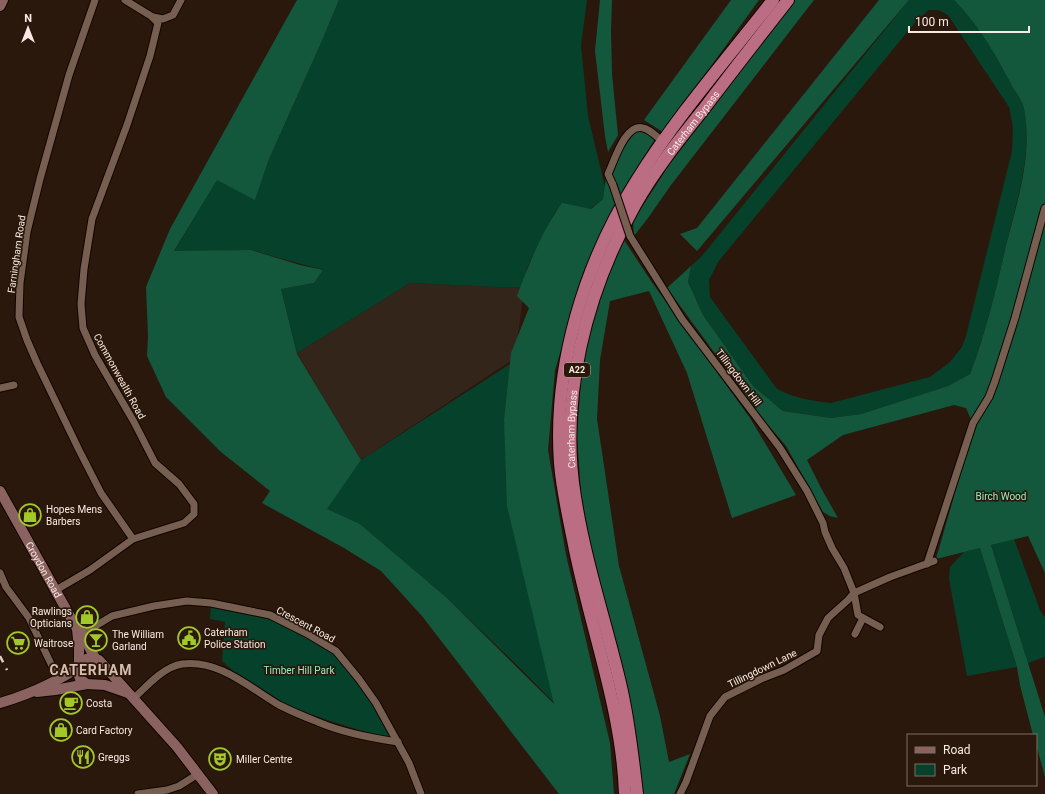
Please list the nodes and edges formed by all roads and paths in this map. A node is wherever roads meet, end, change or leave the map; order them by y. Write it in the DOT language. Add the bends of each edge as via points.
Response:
graph roads {
  1 [pos="3,0"];
  2 [pos="95,0"];
  3 [pos="125,0"];
  4 [pos="181,0"];
  5 [pos="773,0"];
  6 [pos="788,0"];
  7 [pos="0,6"];
  8 [pos="151,16"];
  9 [pos="663,142"];
  10 [pos="1045,208"];
  11 [pos="14,385"];
  12 [pos="0,388"];
  13 [pos="0,491"];
  14 [pos="133,539"];
  15 [pos="934,561"];
  16 [pos="927,564"];
  17 [pos="0,573"];
  18 [pos="56,590"];
  19 [pos="854,593"];
  20 [pos="863,618"];
  21 [pos="880,627"];
  22 [pos="79,630"];
  23 [pos="855,634"];
  24 [pos="99,662"];
  25 [pos="76,668"];
  26 [pos="91,684"];
  27 [pos="33,692"];
  28 [pos="130,696"];
  29 [pos="0,703"];
  30 [pos="398,742"];
  31 [pos="198,774"];
  32 [pos="138,794"];
  33 [pos="213,794"];
  34 [pos="421,794"];
  35 [pos="625,794"];
  36 [pos="637,794"];
  37 [pos="680,794"];
  1 -- 7 [label="main road"];
  2 -- 14 [label="street, Farningham Road" via="69,75 27,232 20,283 20,317 37,363 79,450 101,493"];
  3 -- 8 [label="street"];
  4 -- 8 [label="street" via="173,15 163,19"];
  5 -- 9 [label="highway, Caterham Bypass / A22"];
  6 -- 36 [label="highway, Caterham Bypass / A22" via="666,156 635,205 596,289 581,346 573,389 571,425 575,495 583,540 621,688"];
  8 -- 14 [label="street, Commonwealth Road" via="158,23 150,56 92,219 84,269 83,328 95,355 155,463 180,484 194,504 194,514 184,523"];
  9 -- 19 [label="street, Tillingdown Hill, bridge" via="648,130 637,127 624,138 608,174 630,236 682,319 784,454 807,491"];
  9 -- 35 [label="highway, Caterham Bypass / A22" via="624,202 593,268 579,306 571,339 561,411 560,462 563,492 575,553 607,682 619,741"];
  10 -- 16 [label="street" via="1016,318 989,397 973,423"];
  11 -- 12 [label="street"];
  13 -- 18 [label="main road, Croydon Road"];
  14 -- 18 [label="street" via="90,570"];
  15 -- 16 [label="street"];
  16 -- 19 [label="street"];
  17 -- 25 [label="street" via="29,618 53,668 61,672"];
  18 -- 22 [label="main road, Croydon Road"];
  19 -- 20 [label="street, Tillingdown Hill" via="858,615"];
  19 -- 37 [label="street, Tillingdown Lane" via="828,618 819,635 817,651 784,670 725,697 710,716"];
  20 -- 21 [label="street"];
  20 -- 23 [label="street"];
  22 -- 24 [label="main road, Croydon Road"];
  22 -- 25 [label="main road, Croydon Road"];
  22 -- 30 [label="street, Crescent Road" via="112,616 187,601 211,603 270,615 336,651 359,679"];
  24 -- 25 [label="main road" via="92,658 84,660"];
  24 -- 26 [label="main road" via="103,675 98,682"];
  24 -- 28 [label="main road, Croydon Road"];
  25 -- 26 [label="main road" via="83,682"];
  25 -- 27 [label="main road"];
  26 -- 27 [label="main road"];
  26 -- 28 [label="main road" via="105,685"];
  27 -- 29 [label="main road"];
  28 -- 30 [label="street" via="171,667 196,663 220,670 280,705 319,723 367,737"];
  28 -- 31 [label="main road, Croydon Road"];
  30 -- 34 [label="street, Crescent Road"];
  31 -- 32 [label="street" via="167,790"];
  31 -- 33 [label="main road, Croydon Road"];
}
